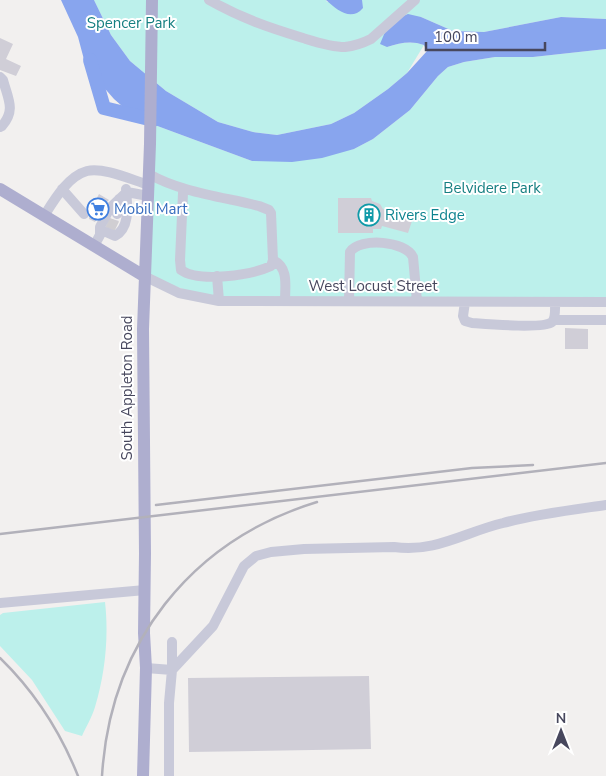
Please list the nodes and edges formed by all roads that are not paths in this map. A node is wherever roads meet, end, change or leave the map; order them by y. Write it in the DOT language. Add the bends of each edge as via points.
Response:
graph roads {
  1 [pos="152,0"];
  2 [pos="209,0"];
  3 [pos="415,0"];
  4 [pos="0,77"];
  5 [pos="0,127"];
  6 [pos="125,177"];
  7 [pos="148,185"];
  8 [pos="0,189"];
  9 [pos="62,189"];
  10 [pos="184,190"];
  11 [pos="123,195"];
  12 [pos="84,214"];
  13 [pos="117,214"];
  14 [pos="44,216"];
  15 [pos="102,235"];
  16 [pos="273,260"];
  17 [pos="144,276"];
  18 [pos="217,276"];
  19 [pos="219,301"];
  20 [pos="285,301"];
  21 [pos="349,301"];
  22 [pos="416,301"];
  23 [pos="465,302"];
  24 [pos="555,302"];
  25 [pos="606,302"];
  26 [pos="554,320"];
  27 [pos="606,320"];
  28 [pos="606,505"];
  29 [pos="145,590"];
  30 [pos="0,603"];
  31 [pos="172,642"];
  32 [pos="146,668"];
  33 [pos="172,670"];
  34 [pos="143,776"];
  35 [pos="169,776"];
  1 -- 7 [label="main road, South Appleton Road"];
  2 -- 3 [label="street" via="262,26 346,47 371,39"];
  4 -- 5 [label="street" via="11,109 8,119"];
  6 -- 7 [label="street"];
  6 -- 9 [label="street" via="86,171"];
  6 -- 11 [label="street"];
  7 -- 10 [label="street" via="158,179"];
  7 -- 11 [label="street"];
  7 -- 17 [label="main road, South Appleton Road"];
  8 -- 14 [label="main road"];
  9 -- 12 [label="street"];
  9 -- 14 [label="street"];
  10 -- 16 [label="street" via="269,210"];
  10 -- 18 [label="street" via="181,270 188,274"];
  11 -- 13 [label="street"];
  11 -- 15 [label="street" via="110,208 100,227"];
  11 -- 15 [label="street" via="127,218 120,233"];
  14 -- 15 [label="main road"];
  15 -- 17 [label="main road"];
  16 -- 18 [label="street" via="271,266 263,269"];
  16 -- 20 [label="street" via="285,272"];
  17 -- 19 [label="street, West Locust Street" via="179,293"];
  17 -- 29 [label="main road, South Appleton Road"];
  18 -- 19 [label="street"];
  19 -- 20 [label="street, West Locust Street"];
  20 -- 21 [label="street, West Locust Street"];
  21 -- 22 [label="street, West Locust Street"];
  21 -- 22 [label="street" via="350,252 367,243 388,244 412,253"];
  22 -- 23 [label="street, West Locust Street"];
  23 -- 24 [label="street, West Locust Street"];
  23 -- 26 [label="street" via="463,316 465,321 472,323 539,326"];
  24 -- 25 [label="street, West Locust Street"];
  24 -- 26 [label="street"];
  26 -- 27 [label="street"];
  28 -- 33 [label="street" via="500,523 429,547 304,548 256,556 244,566 213,626"];
  29 -- 30 [label="street"];
  29 -- 32 [label="main road, South Appleton Road"];
  31 -- 33 [label="street"];
  32 -- 33 [label="street"];
  32 -- 34 [label="main road, South Appleton Road"];
  33 -- 35 [label="street"];
}
